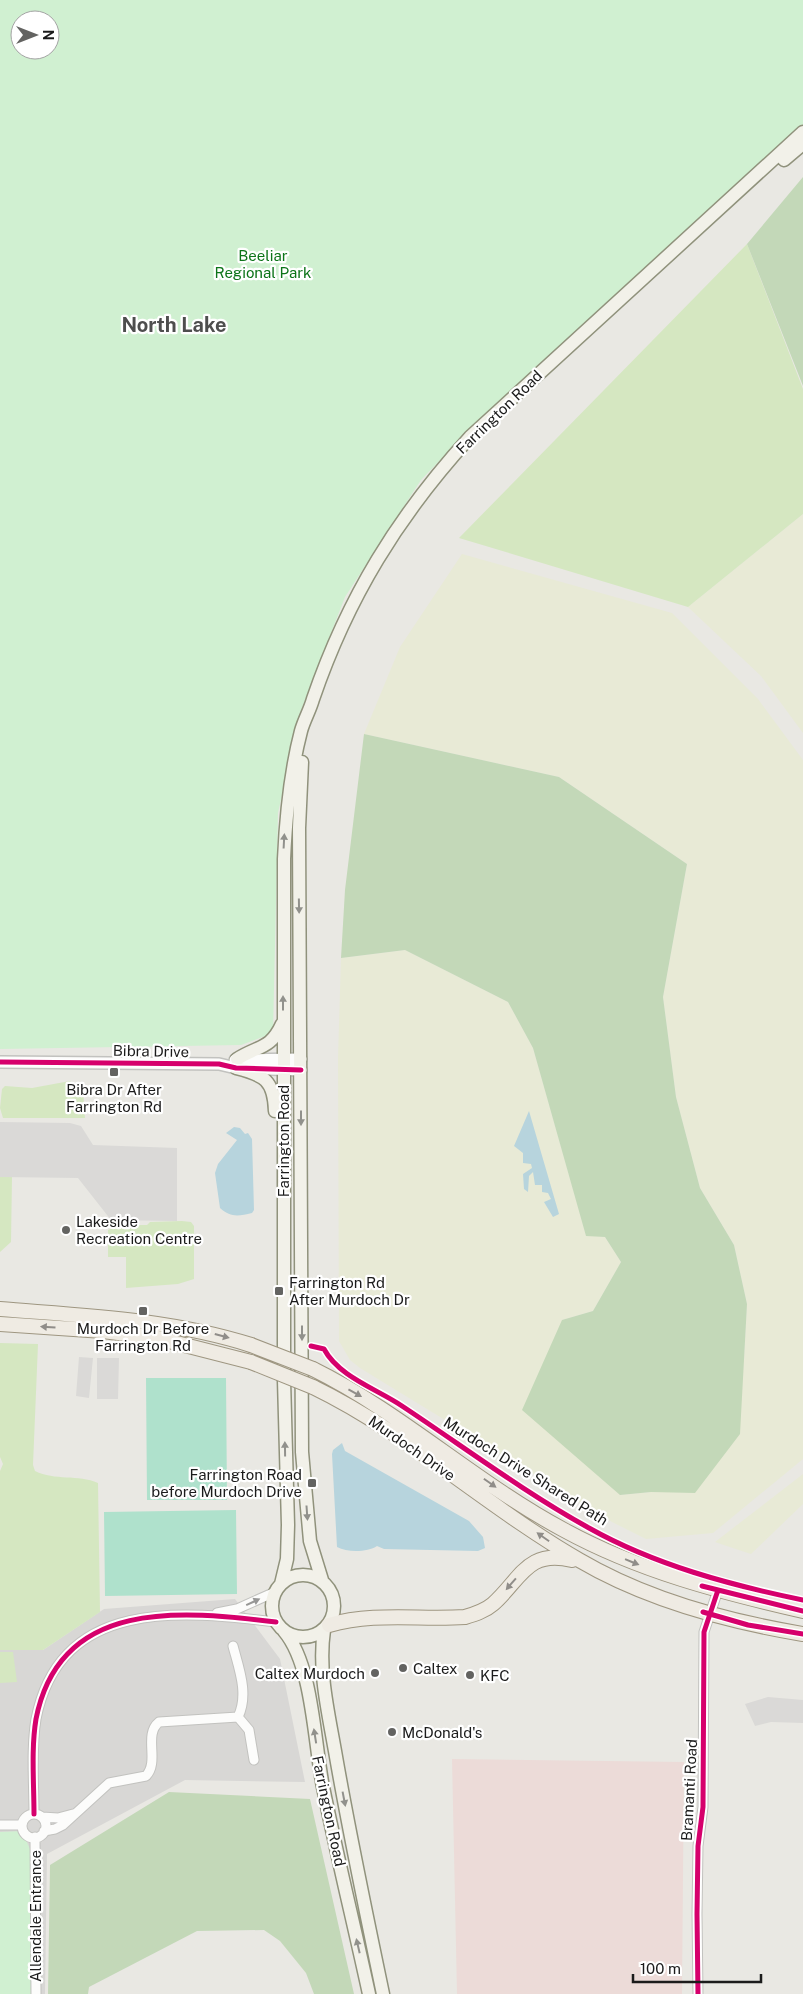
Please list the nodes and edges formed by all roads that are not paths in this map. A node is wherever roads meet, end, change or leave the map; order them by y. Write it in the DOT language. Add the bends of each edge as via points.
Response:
graph roads {
  1 [pos="803,132"];
  2 [pos="803,144"];
  3 [pos="756,177"];
  4 [pos="313,701"];
  5 [pos="283,1023"];
  6 [pos="0,1062"];
  7 [pos="236,1064"];
  8 [pos="283,1064"];
  9 [pos="301,1064"];
  10 [pos="284,1190"];
  11 [pos="301,1227"];
  12 [pos="284,1291"];
  13 [pos="0,1309"];
  14 [pos="0,1324"];
  15 [pos="584,1563"];
  16 [pos="322,1580"];
  17 [pos="278,1588"];
  18 [pos="718,1590"];
  19 [pos="803,1611"];
  20 [pos="711,1614"];
  21 [pos="195,1616"];
  22 [pos="280,1626"];
  23 [pos="326,1628"];
  24 [pos="803,1634"];
  25 [pos="233,1646"];
  26 [pos="238,1717"];
  27 [pos="254,1760"];
  28 [pos="73,1814"];
  29 [pos="38,1816"];
  30 [pos="0,1825"];
  31 [pos="22,1825"];
  32 [pos="44,1831"];
  33 [pos="35,1837"];
  34 [pos="36,1994"];
  35 [pos="369,1994"];
  36 [pos="383,1994"];
  37 [pos="698,1994"];
  1 -- 3 [label="main road, Farrington Road"];
  2 -- 3 [label="main road, Farrington Road" via="772,169"];
  3 -- 4 [label="main road, Farrington Road" via="470,437 427,486 377,557 362,585 334,642"];
  5 -- 4 [label="main road, Farrington Road, one-way" via="284,858 288,799 302,728"];
  4 -- 9 [label="main road, Farrington Road, one-way" via="300,778"];
  5 -- 7 [label="main road" via="272,1042 250,1051"];
  5 -- 8 [label="main road, Farrington Road"];
  6 -- 7 [label="street, Bibra Drive"];
  7 -- 8 [label="street, Bibra Drive"];
  7 -- 10 [label="main road" via="258,1074 269,1083 274,1093 278,1157"];
  8 -- 9 [label="street, Bibra Drive"];
  8 -- 10 [label="main road, Farrington Road"];
  9 -- 11 [label="main road, Farrington Road, one-way"];
  10 -- 12 [label="main road, Farrington Road"];
  11 -- 12 [label="main road" via="296,1223 293,1225 291,1280"];
  11 -- 16 [label="main road, Farrington Road, one-way" via="302,1452 310,1541"];
  17 -- 12 [label="main road, Farrington Road, one-way" via="286,1559 288,1525 284,1451"];
  13 -- 18 [label="main road, Murdoch Drive, one-way, bridge" via="140,1320 195,1329 251,1345 313,1369 370,1401 518,1503 565,1531 632,1562"];
  15 -- 14 [label="main road, Murdoch Drive, one-way, bridge" via="378,1423 313,1387 250,1362 157,1338"];
  15 -- 20 [label="main road, Murdoch Drive" via="645,1592"];
  15 -- 23 [label="main road, one-way" via="558,1557 533,1562 492,1605 465,1617 375,1617 350,1619"];
  16 -- 17 [label="main road" via="301,1575"];
  16 -- 23 [label="main road" via="335,1605"];
  21 -- 17 [label="street, Allendale Entrance, one-way" via="237,1610"];
  17 -- 22 [label="main road" via="272,1607"];
  18 -- 19 [label="main road, Murdoch Drive"];
  18 -- 20 [label="street, Bramanti Road"];
  20 -- 24 [label="main road, Murdoch Drive"];
  20 -- 37 [label="street, Bramanti Road" via="704,1632"];
  21 -- 22 [label="street, Allendale Entrance"];
  21 -- 29 [label="street, Allendale Entrance" via="139,1618 115,1623 89,1636 61,1663 45,1690 36,1720"];
  22 -- 23 [label="main road" via="300,1638 317,1635"];
  35 -- 22 [label="main road, Farrington Road, one-way" via="323,1786 306,1684 294,1643"];
  23 -- 36 [label="main road, Farrington Road, one-way" via="322,1649 323,1679"];
  25 -- 26 [label="street" via="244,1695 244,1705"];
  26 -- 27 [label="street" via="249,1730"];
  26 -- 28 [label="street" via="159,1722 153,1732 153,1766 148,1774 109,1783"];
  28 -- 29 [label="street" via="58,1818"];
  28 -- 32 [label="street" via="60,1827"];
  29 -- 31 [label="street" via="26,1817"];
  29 -- 32 [label="street, Allendale Entrance" via="45,1823"];
  30 -- 31 [label="street"];
  31 -- 33 [label="street, Allendale Entrance" via="26,1835"];
  32 -- 33 [label="street, Allendale Entrance"];
  33 -- 34 [label="street, Allendale Entrance"];
}
